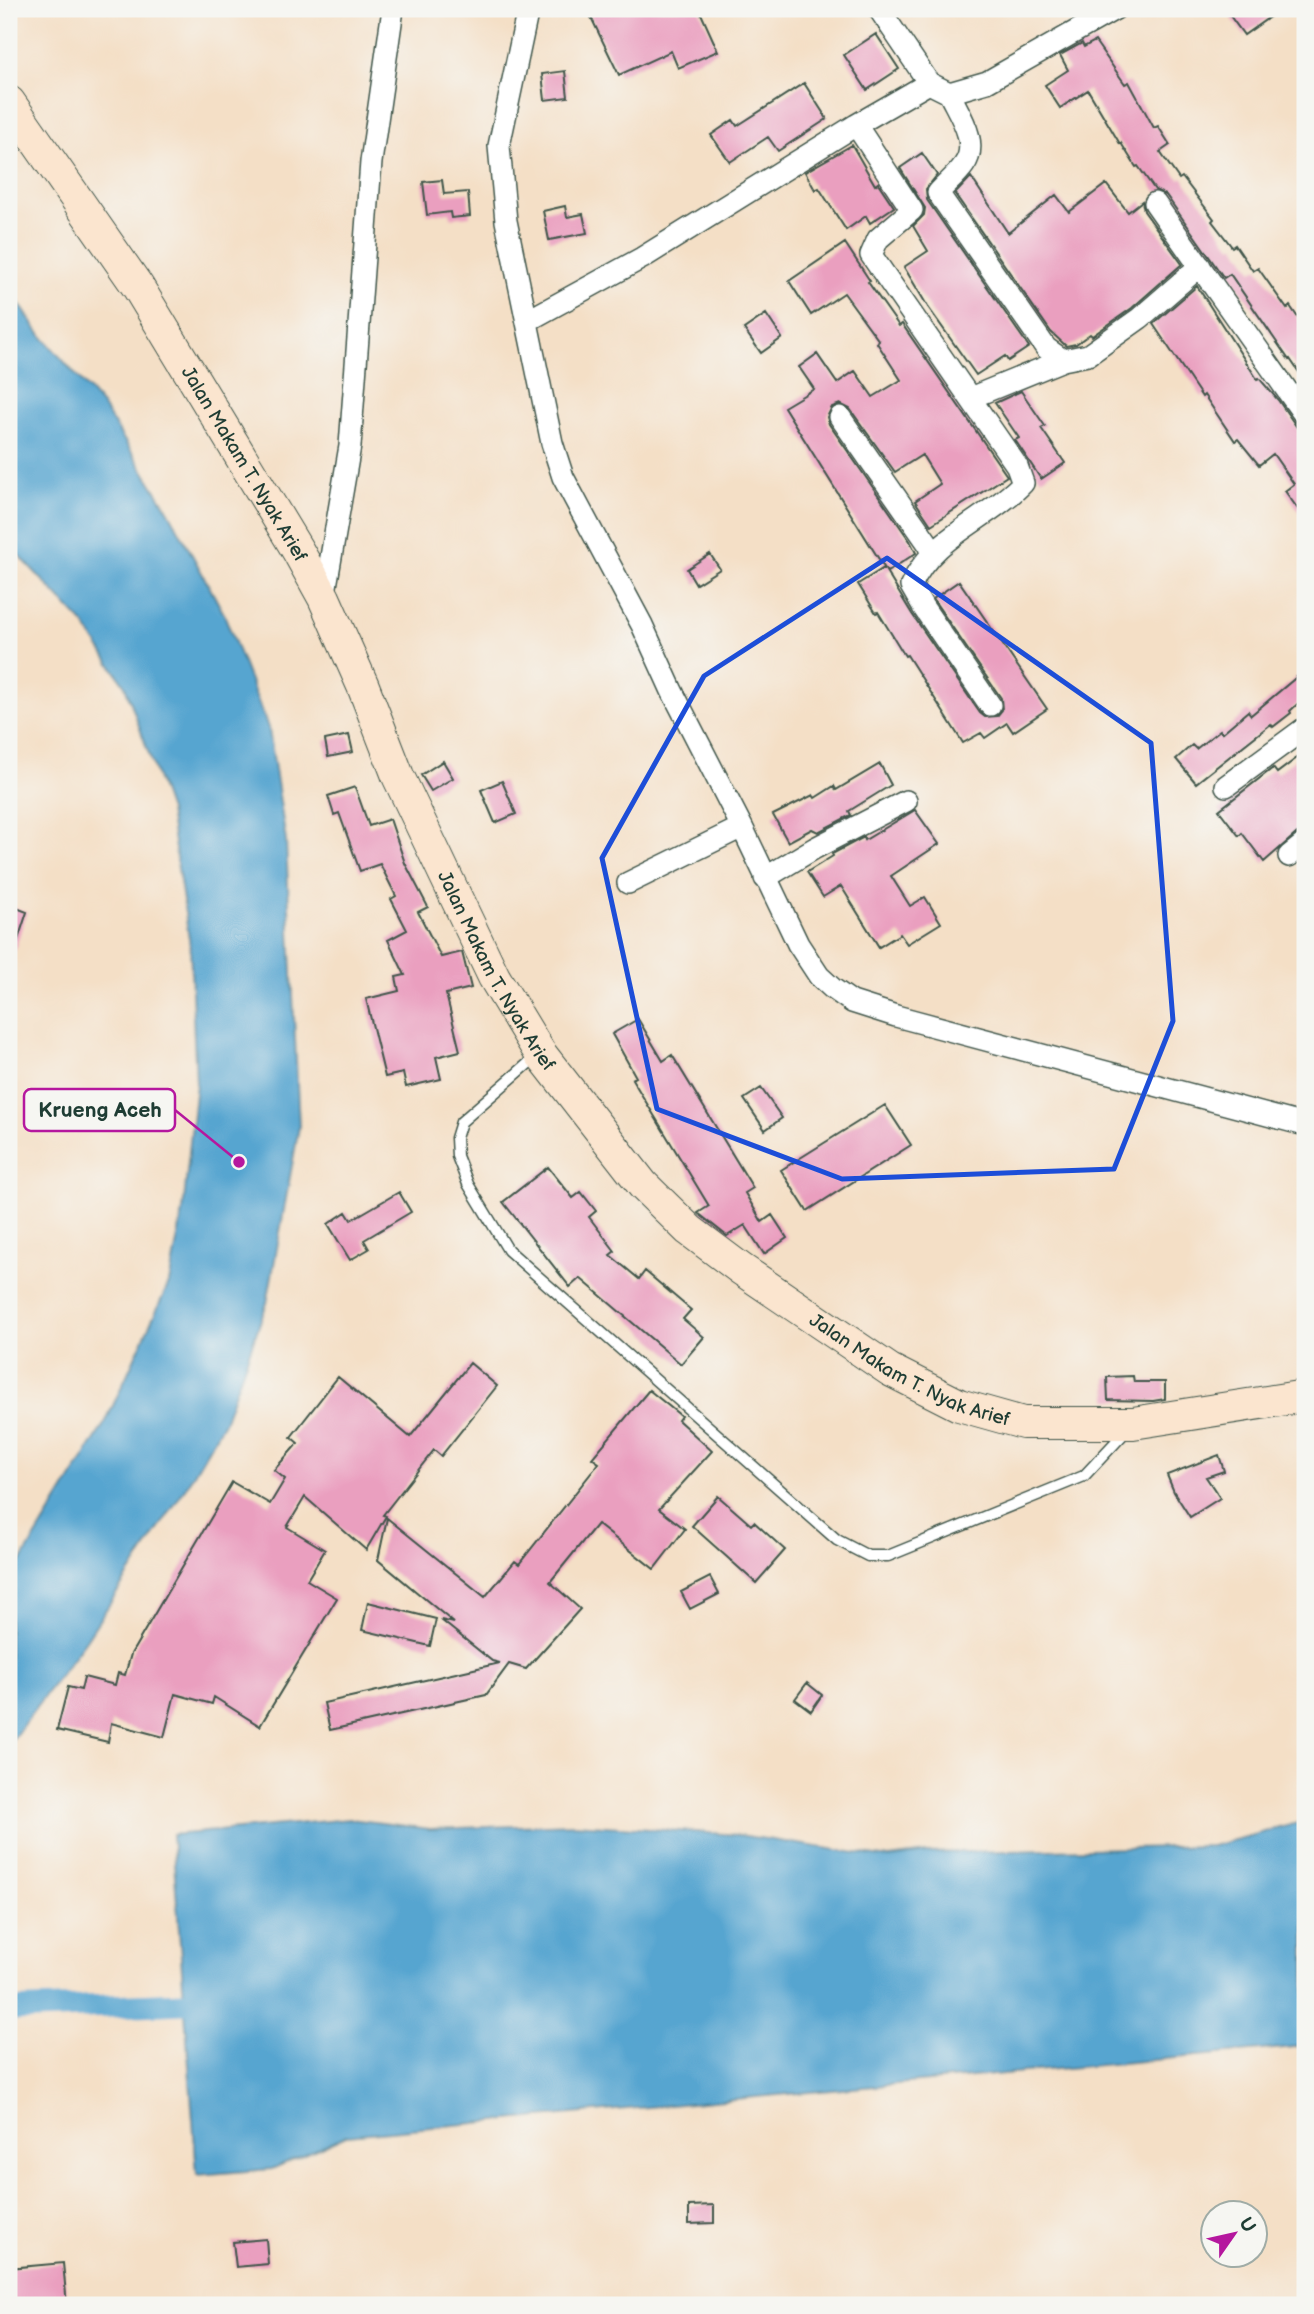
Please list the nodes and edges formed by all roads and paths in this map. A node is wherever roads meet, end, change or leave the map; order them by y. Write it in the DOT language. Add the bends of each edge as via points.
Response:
graph roads {
  1 [pos="394,9"];
  2 [pos="528,9"];
  3 [pos="879,9"];
  4 [pos="1115,9"];
  5 [pos="929,83"];
  6 [pos="949,93"];
  7 [pos="9,102"];
  8 [pos="856,125"];
  9 [pos="938,193"];
  10 [pos="1155,203"];
  11 [pos="912,210"];
  12 [pos="1200,266"];
  13 [pos="527,321"];
  14 [pos="1063,360"];
  15 [pos="970,398"];
  16 [pos="1305,416"];
  17 [pos="840,417"];
  18 [pos="934,552"];
  19 [pos="324,598"];
  20 [pos="990,705"];
  21 [pos="1305,728"];
  22 [pos="1226,786"];
  23 [pos="906,801"];
  24 [pos="741,827"];
  25 [pos="765,878"];
  26 [pos="628,883"];
  27 [pos="540,1053"];
  28 [pos="1305,1125"];
  29 [pos="1305,1396"];
  30 [pos="1133,1423"];
  1 -- 19 [label="street" via="371,162 350,446"];
  2 -- 13 [label="street" via="499,146 506,221"];
  3 -- 5 [label="street"];
  4 -- 6 [label="street" via="987,82"];
  5 -- 6 [label="street"];
  5 -- 8 [label="street"];
  6 -- 9 [label="street" via="970,139 970,152"];
  7 -- 19 [label="street, Jalan Makam T. Nyak Arief" via="138,287"];
  8 -- 11 [label="street"];
  8 -- 13 [label="street" via="642,258"];
  9 -- 11 [label="street"];
  9 -- 14 [label="street" via="1046,348"];
  10 -- 12 [label="street"];
  11 -- 15 [label="street" via="878,239 871,255"];
  12 -- 14 [label="street" via="1088,355"];
  12 -- 16 [label="street"];
  13 -- 24 [label="street" via="563,477"];
  14 -- 15 [label="street"];
  15 -- 18 [label="street" via="1017,466 1023,483 1010,498"];
  17 -- 18 [label="street"];
  18 -- 20 [label="street" via="911,586"];
  19 -- 27 [label="street, Jalan Makam T. Nyak Arief" via="398,776 494,977"];
  21 -- 22 [label="street"];
  23 -- 25 [label="street"];
  24 -- 25 [label="street"];
  24 -- 26 [label="street"];
  25 -- 28 [label="street" via="819,976 852,1002"];
  27 -- 30 [label="street, Jalan Makam T. Nyak Arief" via="643,1185 689,1230 890,1370 959,1405 1023,1423"];
  27 -- 30 [label="lane" via="461,1122 456,1138 457,1156 468,1184 508,1250 837,1540 868,1556 888,1556 1084,1476"];
  29 -- 30 [label="street, Jalan Makam T. Nyak Arief"];
}
